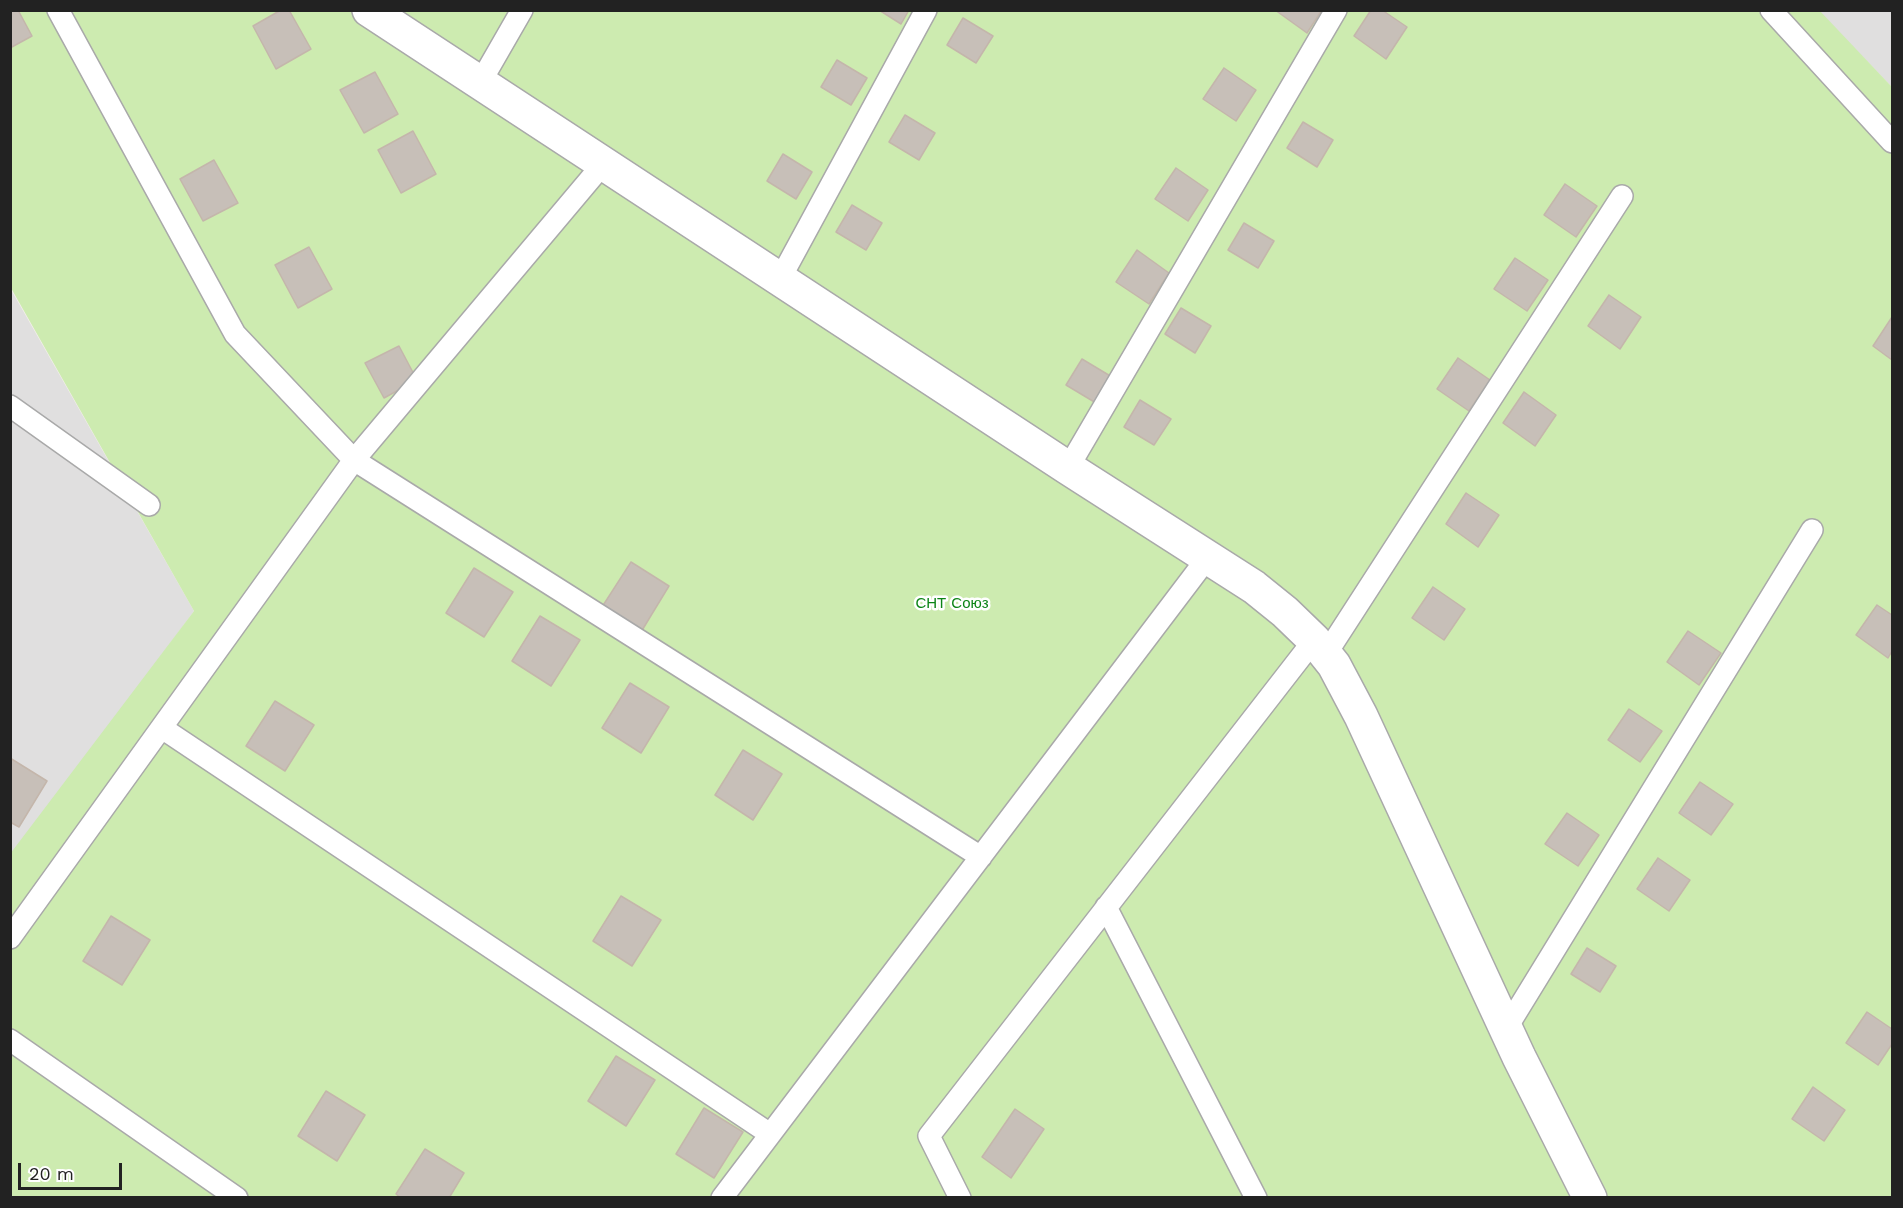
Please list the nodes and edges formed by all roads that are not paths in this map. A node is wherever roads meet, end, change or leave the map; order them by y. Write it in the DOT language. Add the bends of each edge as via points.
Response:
graph roads {
  1 [pos="58,10"];
  2 [pos="369,10"];
  3 [pos="522,10"];
  4 [pos="926,10"];
  5 [pos="1336,10"];
  6 [pos="1771,10"];
  7 [pos="480,83"];
  8 [pos="1893,142"];
  9 [pos="603,164"];
  10 [pos="1622,196"];
  11 [pos="780,279"];
  12 [pos="10,406"];
  13 [pos="354,460"];
  14 [pos="1068,468"];
  15 [pos="149,505"];
  16 [pos="1812,530"];
  17 [pos="1208,557"];
  18 [pos="1320,647"];
  19 [pos="162,728"];
  20 [pos="981,857"];
  21 [pos="1106,907"];
  22 [pos="10,938"];
  23 [pos="1506,1029"];
  24 [pos="10,1040"];
  25 [pos="770,1134"];
  26 [pos="237,1197"];
  27 [pos="722,1197"];
  28 [pos="960,1197"];
  29 [pos="1256,1197"];
  30 [pos="1590,1197"];
  1 -- 13 [label="lane" via="235,334"];
  2 -- 7 [label="street"];
  3 -- 7 [label="lane"];
  4 -- 11 [label="lane"];
  5 -- 14 [label="lane"];
  6 -- 8 [label="lane"];
  7 -- 9 [label="street"];
  9 -- 11 [label="street"];
  9 -- 13 [label="lane"];
  10 -- 18 [label="lane"];
  11 -- 14 [label="street"];
  12 -- 15 [label="lane"];
  13 -- 19 [label="lane"];
  13 -- 20 [label="lane"];
  14 -- 17 [label="street"];
  16 -- 23 [label="lane"];
  17 -- 18 [label="street" via="1254,587"];
  17 -- 20 [label="lane"];
  18 -- 21 [label="lane"];
  18 -- 23 [label="street" via="1334,665 1384,763"];
  19 -- 22 [label="lane"];
  19 -- 25 [label="lane"];
  20 -- 25 [label="lane"];
  21 -- 28 [label="lane" via="929,1136"];
  21 -- 29 [label="lane"];
  23 -- 30 [label="street"];
  24 -- 26 [label="lane"];
  25 -- 27 [label="lane"];
}
